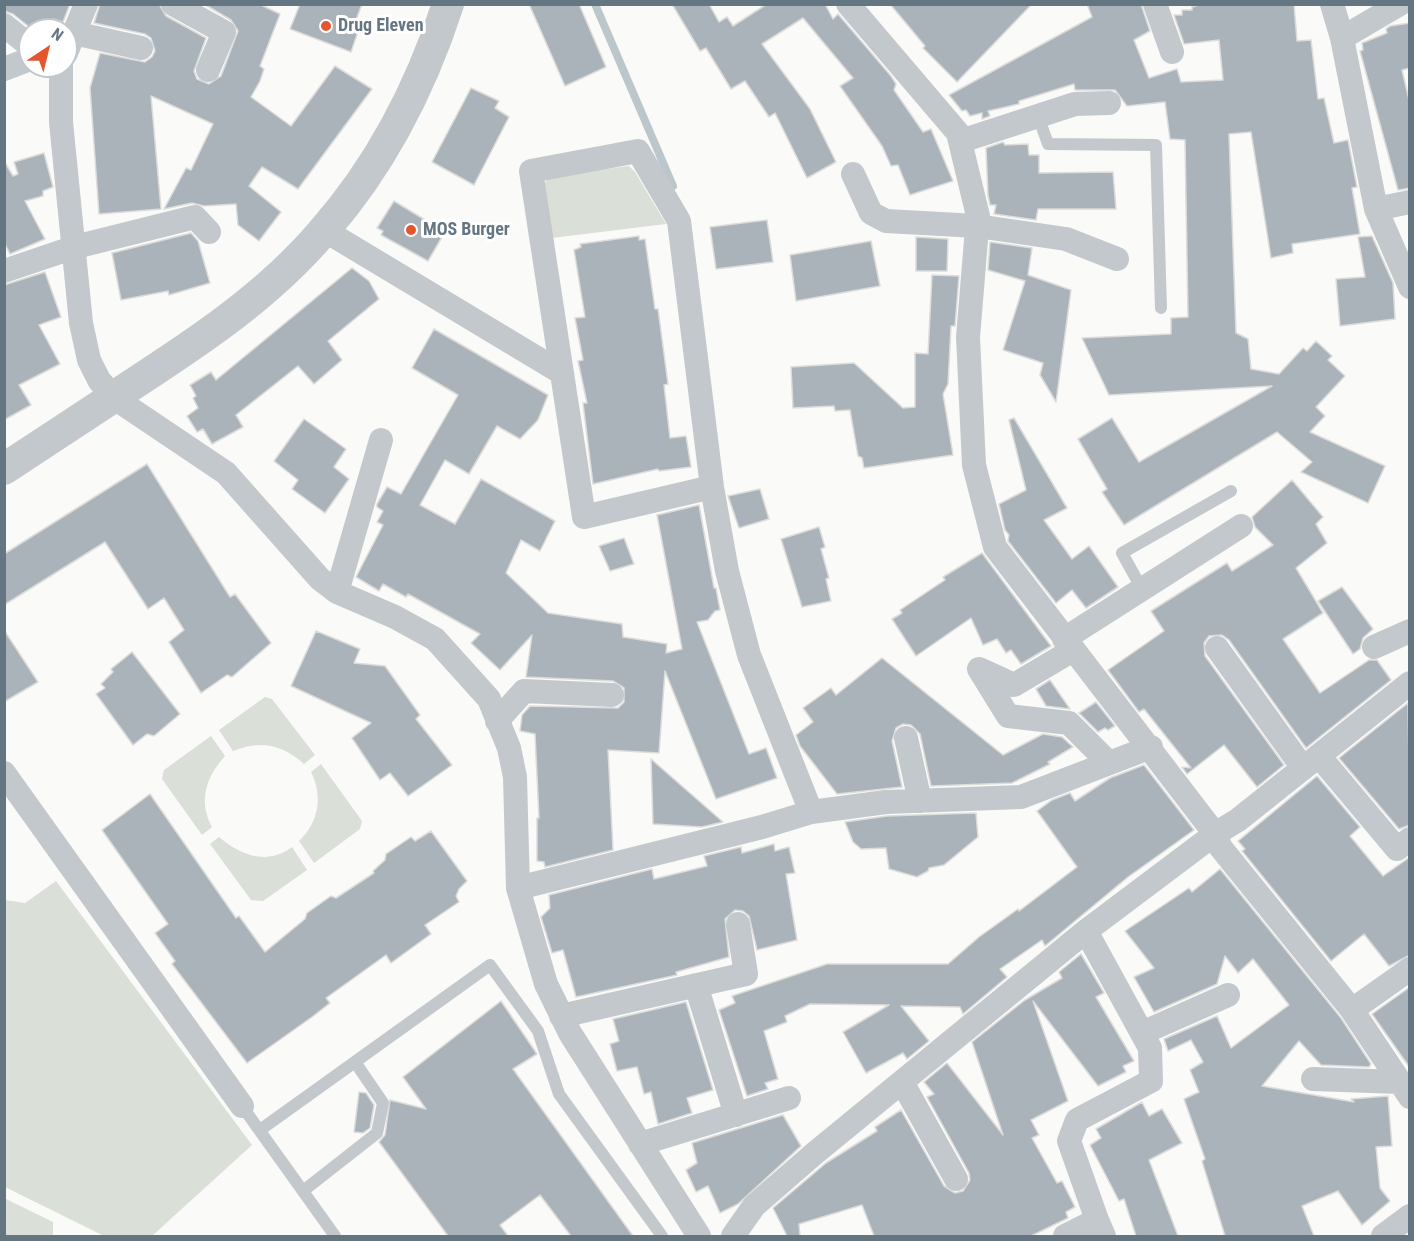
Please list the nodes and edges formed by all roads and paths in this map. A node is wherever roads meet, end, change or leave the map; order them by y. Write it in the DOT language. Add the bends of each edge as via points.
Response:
graph roads {
  1 [pos="86,4"];
  2 [pos="173,4"];
  3 [pos="448,4"];
  4 [pos="1155,4"];
  5 [pos="1332,4"];
  6 [pos="1400,4"];
  7 [pos="848,5"];
  8 [pos="78,22"];
  9 [pos="4,26"];
  10 [pos="18,37"];
  11 [pos="1342,38"];
  12 [pos="141,48"];
  13 [pos="1172,52"];
  14 [pos="78,55"];
  15 [pos="208,70"];
  16 [pos="62,78"];
  17 [pos="1109,103"];
  18 [pos="1038,116"];
  19 [pos="961,141"];
  20 [pos="853,174"];
  21 [pos="1410,202"];
  22 [pos="1376,208"];
  23 [pos="977,226"];
  24 [pos="324,230"];
  25 [pos="209,232"];
  26 [pos="75,247"];
  27 [pos="1117,259"];
  28 [pos="4,271"];
  29 [pos="1410,287"];
  30 [pos="1161,308"];
  31 [pos="562,373"];
  32 [pos="114,397"];
  33 [pos="381,440"];
  34 [pos="4,469"];
  35 [pos="712,487"];
  36 [pos="1231,491"];
  37 [pos="1241,526"];
  38 [pos="1142,589"];
  39 [pos="337,592"];
  40 [pos="1410,631"];
  41 [pos="1069,644"];
  42 [pos="1374,647"];
  43 [pos="1217,648"];
  44 [pos="1410,683"];
  45 [pos="612,694"];
  46 [pos="497,721"];
  47 [pos="906,738"];
  48 [pos="1151,747"];
  49 [pos="1311,762"];
  50 [pos="1109,763"];
  51 [pos="4,772"];
  52 [pos="920,801"];
  53 [pos="811,812"];
  54 [pos="1215,834"];
  55 [pos="1396,850"];
  56 [pos="518,888"];
  57 [pos="738,924"];
  58 [pos="1086,931"];
  59 [pos="1410,969"];
  60 [pos="696,985"];
  61 [pos="1228,995"];
  62 [pos="1352,1010"];
  63 [pos="561,1016"];
  64 [pos="1142,1033"];
  65 [pos="355,1062"];
  66 [pos="1313,1079"];
  67 [pos="902,1082"];
  68 [pos="1405,1090"];
  69 [pos="789,1098"];
  70 [pos="242,1106"];
  71 [pos="736,1115"];
  72 [pos="260,1130"];
  73 [pos="640,1144"];
  74 [pos="956,1179"];
  75 [pos="303,1191"];
  76 [pos="1410,1216"];
  77 [pos="1101,1228"];
  78 [pos="335,1236"];
  79 [pos="662,1236"];
  80 [pos="699,1236"];
  81 [pos="733,1236"];
  82 [pos="1065,1236"];
  83 [pos="1383,1236"];
  1 -- 8 [label="street"];
  2 -- 15 [label="street" via="224,32"];
  3 -- 24 [label="street" via="425,68 403,113 356,189"];
  4 -- 13 [label="street"];
  5 -- 11 [label="street"];
  6 -- 11 [label="street"];
  7 -- 19 [label="street" via="927,94"];
  9 -- 10 [label="street"];
  11 -- 22 [label="street"];
  12 -- 14 [label="street"];
  16 -- 26 [label="street" via="61,122"];
  17 -- 18 [label="street" via="1075,104"];
  18 -- 19 [label="street"];
  18 -- 30 [label="lane" via="1048,144 1156,145"];
  19 -- 23 [label="street"];
  20 -- 23 [label="street" via="871,213 886,221"];
  21 -- 22 [label="street"];
  22 -- 29 [label="street"];
  23 -- 27 [label="street" via="1066,238"];
  23 -- 41 [label="street" via="968,337 974,465 994,547"];
  24 -- 31 [label="street"];
  24 -- 32 [label="street" via="249,303"];
  25 -- 26 [label="street" via="195,217"];
  26 -- 28 [label="street"];
  26 -- 32 [label="street" via="81,323 89,360"];
  31 -- 35 [label="street" via="584,517"];
  31 -- 35 [label="street" via="531,171 638,151 679,221"];
  32 -- 34 [label="street"];
  32 -- 39 [label="street" via="226,473 320,579"];
  33 -- 39 [label="street"];
  35 -- 53 [label="street" via="727,570 749,655"];
  36 -- 38 [label="lane" via="1122,553"];
  37 -- 38 [label="street"];
  38 -- 41 [label="street"];
  39 -- 46 [label="street" via="395,616 435,639 489,699"];
  40 -- 42 [label="street"];
  41 -- 48 [label="street"];
  41 -- 50 [label="street" via="1014,685 979,669 1008,716 1070,723"];
  43 -- 49 [label="street"];
  44 -- 49 [label="street"];
  45 -- 46 [label="street" via="524,691"];
  46 -- 56 [label="street" via="509,748 515,777"];
  47 -- 52 [label="street"];
  48 -- 50 [label="street"];
  48 -- 54 [label="street"];
  49 -- 54 [label="street"];
  49 -- 55 [label="street"];
  50 -- 52 [label="street" via="1021,797"];
  51 -- 70 [label="street"];
  52 -- 53 [label="street"];
  53 -- 56 [label="street"];
  54 -- 58 [label="street"];
  54 -- 62 [label="street" via="1221,848"];
  56 -- 63 [label="street" via="546,984"];
  57 -- 60 [label="street" via="746,974"];
  58 -- 64 [label="street"];
  58 -- 67 [label="street"];
  59 -- 62 [label="street"];
  60 -- 63 [label="street"];
  60 -- 71 [label="street"];
  61 -- 64 [label="street"];
  62 -- 68 [label="street"];
  63 -- 73 [label="street"];
  64 -- 77 [label="street" via="1150,1048 1151,1081 1077,1120 1069,1141"];
  65 -- 72 [label="lane"];
  65 -- 75 [label="lane" via="383,1103 377,1133"];
  65 -- 79 [label="lane" via="489,965 538,1031 560,1094"];
  66 -- 68 [label="street"];
  67 -- 74 [label="street"];
  67 -- 81 [label="street" via="754,1206"];
  69 -- 71 [label="street"];
  70 -- 72 [label="lane"];
  71 -- 73 [label="street"];
  72 -- 75 [label="lane"];
  73 -- 80 [label="street"];
  75 -- 78 [label="lane"];
  76 -- 83 [label="street"];
  77 -- 82 [label="street"];
}
